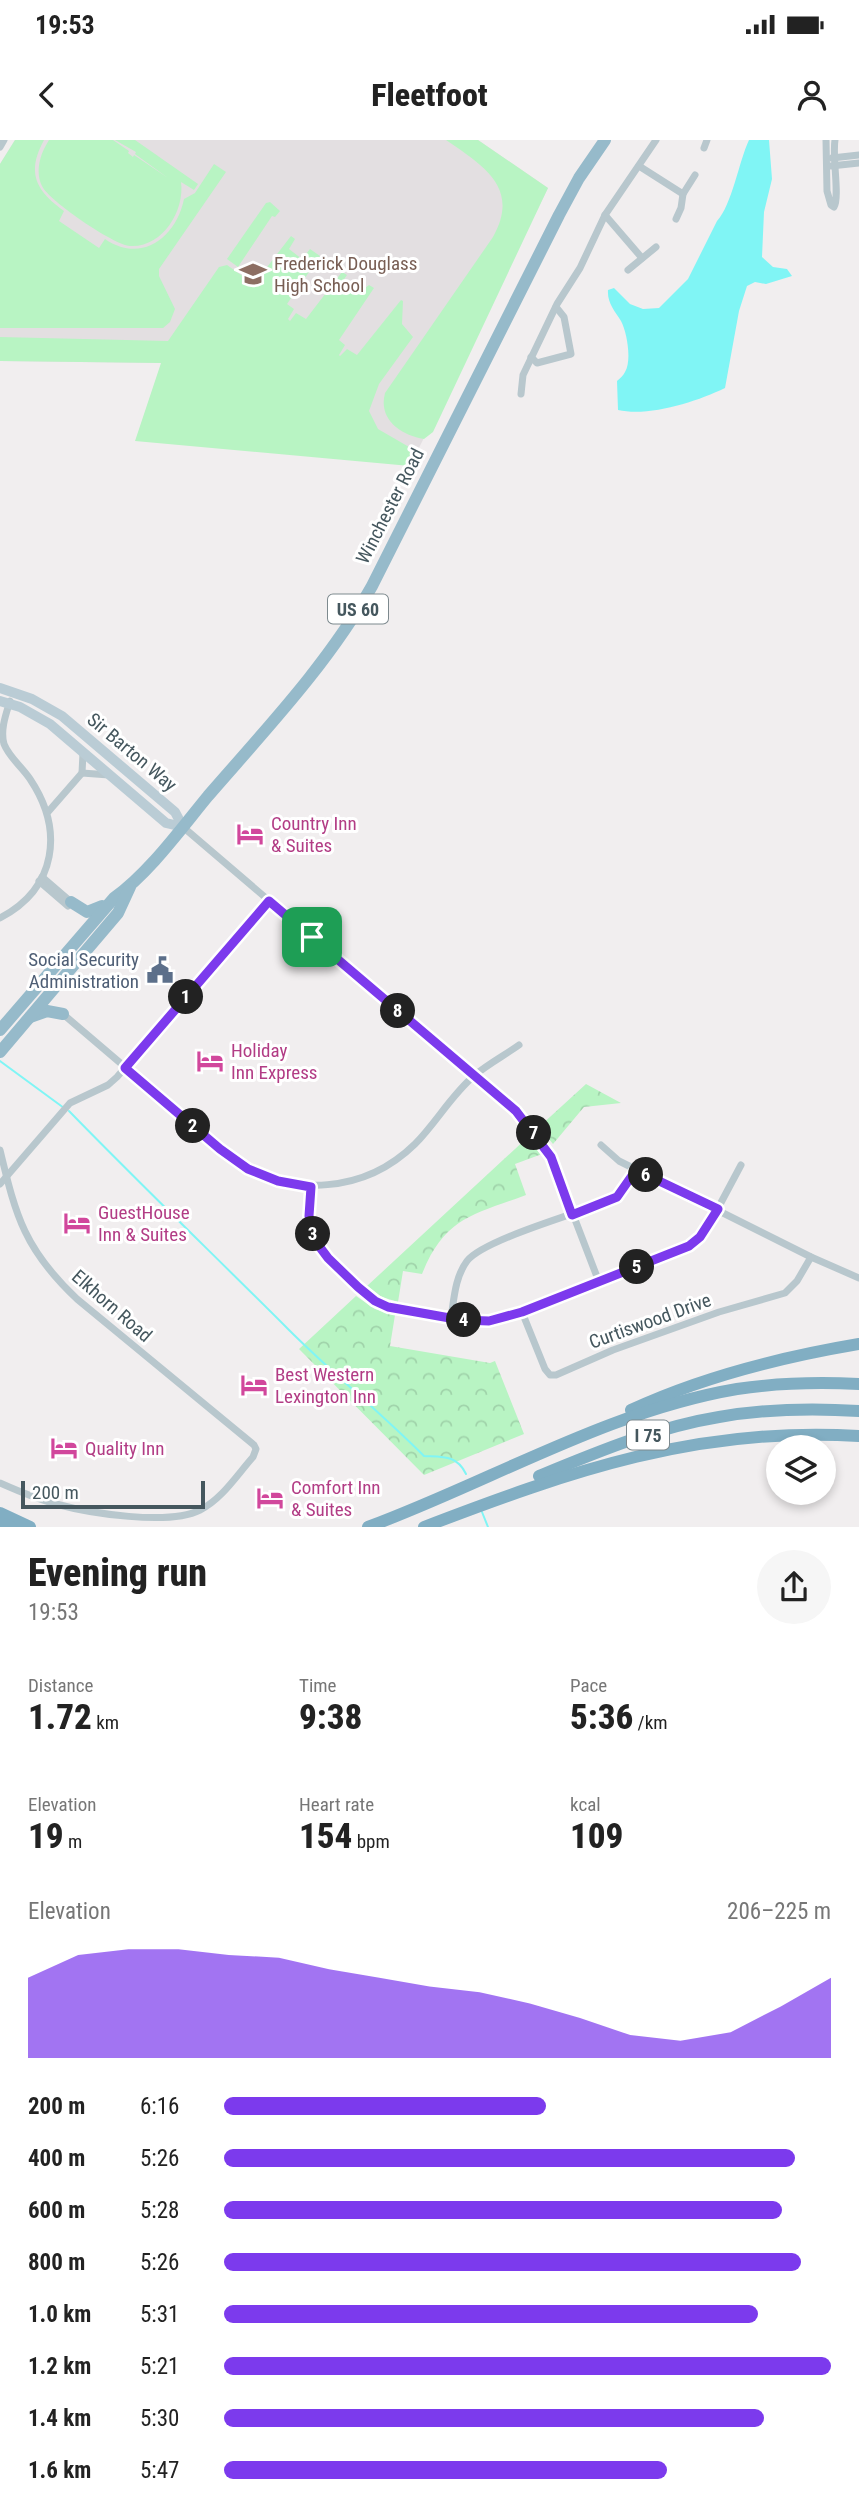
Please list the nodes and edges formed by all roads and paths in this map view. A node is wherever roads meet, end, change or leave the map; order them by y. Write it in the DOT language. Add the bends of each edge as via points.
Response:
graph roads {
  1 [pos="4,140"];
  2 [pos="605,140"];
  3 [pos="656,140"];
  4 [pos="707,140"];
  5 [pos="826,140"];
  6 [pos="835,140"];
  7 [pos="0,147"];
  8 [pos="704,148"];
  9 [pos="859,155"];
  10 [pos="830,162"];
  11 [pos="859,163"];
  12 [pos="639,166"];
  13 [pos="695,175"];
  14 [pos="683,194"];
  15 [pos="605,215"];
  16 [pos="676,219"];
  17 [pos="656,247"];
  18 [pos="642,258"];
  19 [pos="628,270"];
  20 [pos="556,307"];
  21 [pos="531,357"];
  22 [pos="521,394"];
  23 [pos="0,688"];
  24 [pos="12,692"];
  25 [pos="5,702"];
  26 [pos="83,751"];
  27 [pos="82,773"];
  28 [pos="111,775"];
  29 [pos="47,812"];
  30 [pos="183,827"];
  31 [pos="41,879"];
  32 [pos="130,886"];
  33 [pos="114,898"];
  34 [pos="269,901"];
  35 [pos="69,904"];
  36 [pos="0,918"];
  37 [pos="76,943"];
  38 [pos="59,982"];
  39 [pos="63,1014"];
  40 [pos="29,1017"];
  41 [pos="0,1030"];
  42 [pos="519,1045"];
  43 [pos="0,1052"];
  44 [pos="125,1068"];
  45 [pos="474,1076"];
  46 [pos="601,1145"];
  47 [pos="0,1150"];
  48 [pos="741,1166"];
  49 [pos="636,1170"];
  50 [pos="6,1177"];
  51 [pos="0,1184"];
  52 [pos="311,1187"];
  53 [pos="718,1209"];
  54 [pos="572,1215"];
  55 [pos="811,1257"];
  56 [pos="859,1278"];
  57 [pos="598,1282"];
  58 [pos="522,1312"];
  59 [pos="450,1318"];
  60 [pos="859,1344"];
  61 [pos="859,1384"];
  62 [pos="859,1411"];
  63 [pos="859,1436"];
  64 [pos="0,1483"];
  65 [pos="475,1484"];
  66 [pos="0,1513"];
  67 [pos="450,1517"];
  68 [pos="0,1523"];
  69 [pos="11,1527"];
  70 [pos="30,1527"];
  71 [pos="368,1527"];
  72 [pos="424,1527"];
  1 -- 7 [label="street"];
  2 -- 30 [label="highway, Winchester Road / US 60" via="559,215 355,614 323,661"];
  3 -- 12 [label="street"];
  4 -- 8 [label="street"];
  5 -- 10 [label="street"];
  6 -- 10 [label="street"];
  9 -- 10 [label="street"];
  10 -- 11 [label="street"];
  12 -- 14 [label="street"];
  12 -- 15 [label="street"];
  13 -- 14 [label="street"];
  14 -- 16 [label="street"];
  15 -- 18 [label="street"];
  15 -- 20 [label="street"];
  17 -- 18 [label="street"];
  18 -- 19 [label="street"];
  20 -- 21 [label="street"];
  20 -- 21 [label="street" via="564,317 571,354 537,363"];
  21 -- 22 [label="street"];
  23 -- 24 [label="main road, Sir Barton Way"];
  24 -- 25 [label="street"];
  24 -- 30 [label="main road, Sir Barton Way" via="44,705 77,728 175,812"];
  25 -- 26 [label="main road, Sir Barton Way" via="50,724"];
  25 -- 29 [label="street" via="4,743"];
  26 -- 27 [label="street"];
  26 -- 28 [label="main road, Sir Barton Way"];
  27 -- 28 [label="street"];
  27 -- 29 [label="street"];
  28 -- 30 [label="main road, Sir Barton Way" via="166,823"];
  29 -- 31 [label="street" via="51,847"];
  30 -- 32 [label="highway, Winchester Road / US 60"];
  30 -- 34 [label="street"];
  31 -- 35 [label="street"];
  31 -- 36 [label="street" via="20,905"];
  32 -- 33 [label="highway, Winchester Road / US 60"];
  32 -- 38 [label="highway, Winchester Road / US 60" via="118,913"];
  33 -- 35 [label="highway" via="92,912"];
  33 -- 37 [label="highway, Winchester Road / US 60"];
  34 -- 44 [label="street"];
  34 -- 45 [label="street"];
  35 -- 37 [label="highway" via="79,921"];
  37 -- 41 [label="highway, Winchester Road / US 60"];
  38 -- 39 [label="highway" via="56,995"];
  38 -- 40 [label="highway, Winchester Road / US 60"];
  39 -- 40 [label="highway" via="47,1011"];
  39 -- 44 [label="street"];
  40 -- 43 [label="highway, Winchester Road / US 60"];
  42 -- 45 [label="street"];
  44 -- 50 [label="street" via="108,1085 70,1102"];
  44 -- 52 [label="street" via="248,1169"];
  45 -- 52 [label="street" via="416,1143 384,1168 344,1183"];
  45 -- 54 [label="street" via="516,1111 542,1144 558,1171"];
  46 -- 49 [label="street"];
  47 -- 50 [label="street, Elkhorn Road"];
  48 -- 53 [label="street"];
  49 -- 53 [label="street"];
  49 -- 54 [label="street" via="617,1197"];
  50 -- 51 [label="street"];
  50 -- 64 [label="street, Elkhorn Road" via="24,1231 55,1277 256,1449 215,1500 198,1511 174,1517 79,1509"];
  52 -- 59 [label="street" via="309,1216 316,1242 358,1287 388,1307"];
  53 -- 55 [label="street"];
  53 -- 57 [label="street" via="689,1246"];
  54 -- 57 [label="street"];
  54 -- 59 [label="street" via="492,1243 472,1255 461,1272"];
  55 -- 56 [label="street"];
  55 -- 58 [label="street, Curtiswood Drive" via="785,1293 648,1337 556,1375 545,1369"];
  57 -- 58 [label="street"];
  58 -- 59 [label="street" via="489,1321"];
  60 -- 65 [label="highway" via="777,1361 675,1393"];
  61 -- 65 [label="highway, I 75" via="778,1384 701,1397 615,1424"];
  62 -- 67 [label="highway, I 75" via="755,1412 662,1431 589,1455"];
  63 -- 67 [label="highway" via="780,1436 681,1446 583,1469"];
  65 -- 71 [label="highway, I 75"];
  66 -- 70 [label="highway"];
  67 -- 72 [label="highway, I 75"];
  68 -- 69 [label="highway"];
}
